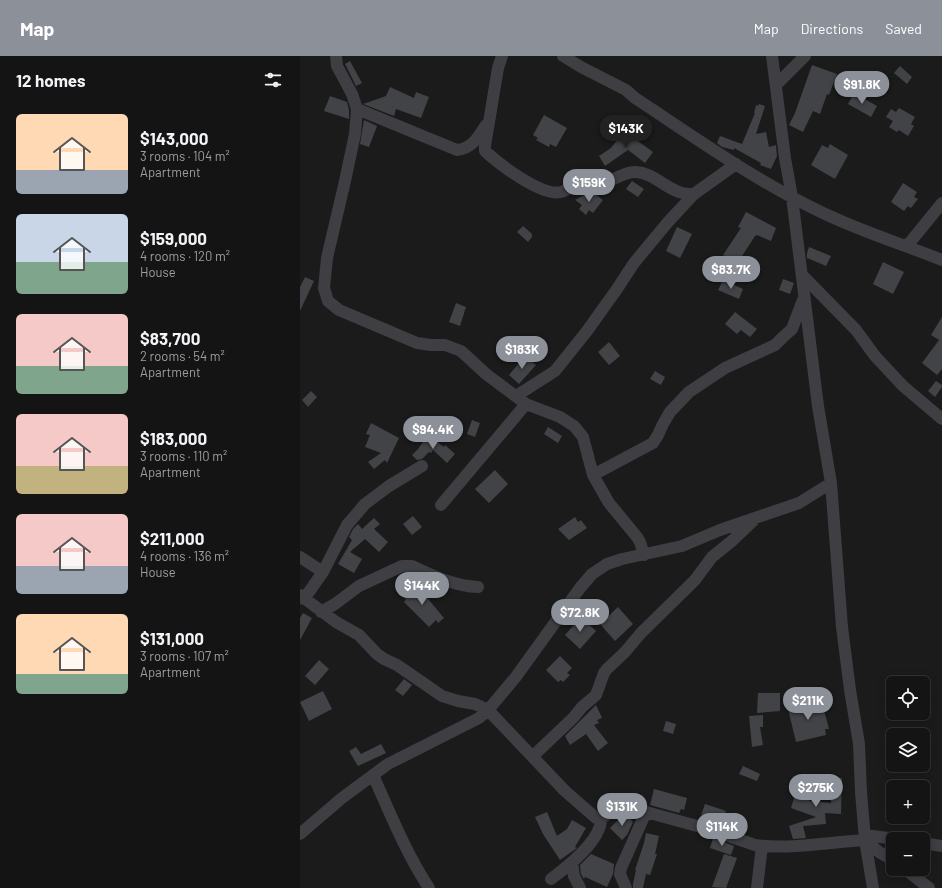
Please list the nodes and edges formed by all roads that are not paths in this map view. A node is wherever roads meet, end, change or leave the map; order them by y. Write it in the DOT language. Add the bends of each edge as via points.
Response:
graph roads {
  1 [pos="336,56"];
  2 [pos="502,56"];
  3 [pos="563,56"];
  4 [pos="772,56"];
  5 [pos="805,56"];
  6 [pos="776,85"];
  7 [pos="357,109"];
  8 [pos="489,120"];
  9 [pos="736,164"];
  10 [pos="694,194"];
  11 [pos="792,197"];
  12 [pos="942,203"];
  13 [pos="907,246"];
  14 [pos="942,260"];
  15 [pos="803,276"];
  16 [pos="804,297"];
  17 [pos="516,396"];
  18 [pos="526,404"];
  19 [pos="936,408"];
  20 [pos="942,420"];
  21 [pos="422,466"];
  22 [pos="594,475"];
  23 [pos="830,483"];
  24 [pos="441,505"];
  25 [pos="755,518"];
  26 [pos="644,555"];
  27 [pos="300,556"];
  28 [pos="323,572"];
  29 [pos="478,587"];
  30 [pos="302,597"];
  31 [pos="321,612"];
  32 [pos="488,710"];
  33 [pos="533,756"];
  34 [pos="373,775"];
  35 [pos="646,812"];
  36 [pos="601,818"];
  37 [pos="300,834"];
  38 [pos="865,838"];
  39 [pos="886,839"];
  40 [pos="930,844"];
  41 [pos="762,846"];
  42 [pos="942,846"];
  43 [pos="886,856"];
  44 [pos="572,863"];
  45 [pos="914,876"];
  46 [pos="550,879"];
  47 [pos="429,888"];
  48 [pos="580,888"];
  49 [pos="626,888"];
  50 [pos="757,888"];
  51 [pos="873,888"];
  52 [pos="929,888"];
  1 -- 7 [label="street" via="337,66"];
  2 -- 8 [label="street"];
  3 -- 9 [label="street" via="626,90"];
  4 -- 6 [label="street"];
  5 -- 6 [label="street"];
  6 -- 11 [label="street"];
  7 -- 8 [label="street" via="457,150 470,146"];
  7 -- 17 [label="street" via="355,134 327,258 324,288 328,301 339,310 410,340 445,345 461,351"];
  8 -- 10 [label="street" via="485,151 519,177 540,188 562,192 585,180 604,181 631,171 652,176 678,192"];
  9 -- 10 [label="street"];
  9 -- 11 [label="street"];
  10 -- 17 [label="street" via="634,262 587,331 554,371"];
  11 -- 13 [label="street" via="841,221"];
  11 -- 15 [label="street"];
  12 -- 13 [label="street"];
  13 -- 14 [label="street"];
  15 -- 16 [label="street"];
  15 -- 19 [label="street" via="856,330 875,356 903,386"];
  16 -- 22 [label="street" via="792,329 775,345 725,368 689,392 670,412 653,443"];
  16 -- 23 [label="street"];
  17 -- 18 [label="street"];
  18 -- 22 [label="street" via="560,417 574,426 583,437"];
  18 -- 24 [label="street"];
  19 -- 20 [label="street"];
  21 -- 28 [label="street" via="365,504 347,525"];
  22 -- 26 [label="street" via="608,503 637,537"];
  23 -- 25 [label="street" via="800,503"];
  23 -- 38 [label="street" via="842,627 859,744"];
  25 -- 26 [label="street" via="682,546"];
  25 -- 33 [label="street" via="712,557 695,580 607,669 596,695"];
  26 -- 32 [label="street" via="607,564 592,574 515,678"];
  27 -- 28 [label="street"];
  28 -- 30 [label="street"];
  29 -- 31 [label="street" via="448,582 412,566 402,566 359,586"];
  30 -- 31 [label="street"];
  31 -- 32 [label="street" via="359,634 377,654 442,696"];
  32 -- 33 [label="street"];
  32 -- 34 [label="street" via="479,718 388,764"];
  33 -- 36 [label="street" via="565,791 596,818"];
  34 -- 37 [label="street"];
  34 -- 47 [label="street"];
  35 -- 36 [label="street" via="624,800 619,800 605,817"];
  35 -- 41 [label="street"];
  35 -- 49 [label="street" via="621,868 620,874"];
  36 -- 44 [label="street" via="596,835"];
  38 -- 39 [label="street"];
  38 -- 41 [label="street" via="799,846"];
  38 -- 43 [label="street"];
  38 -- 51 [label="street"];
  40 -- 42 [label="street"];
  41 -- 50 [label="street"];
  44 -- 46 [label="street"];
  44 -- 48 [label="street" via="574,876"];
  45 -- 52 [label="street"];
}
